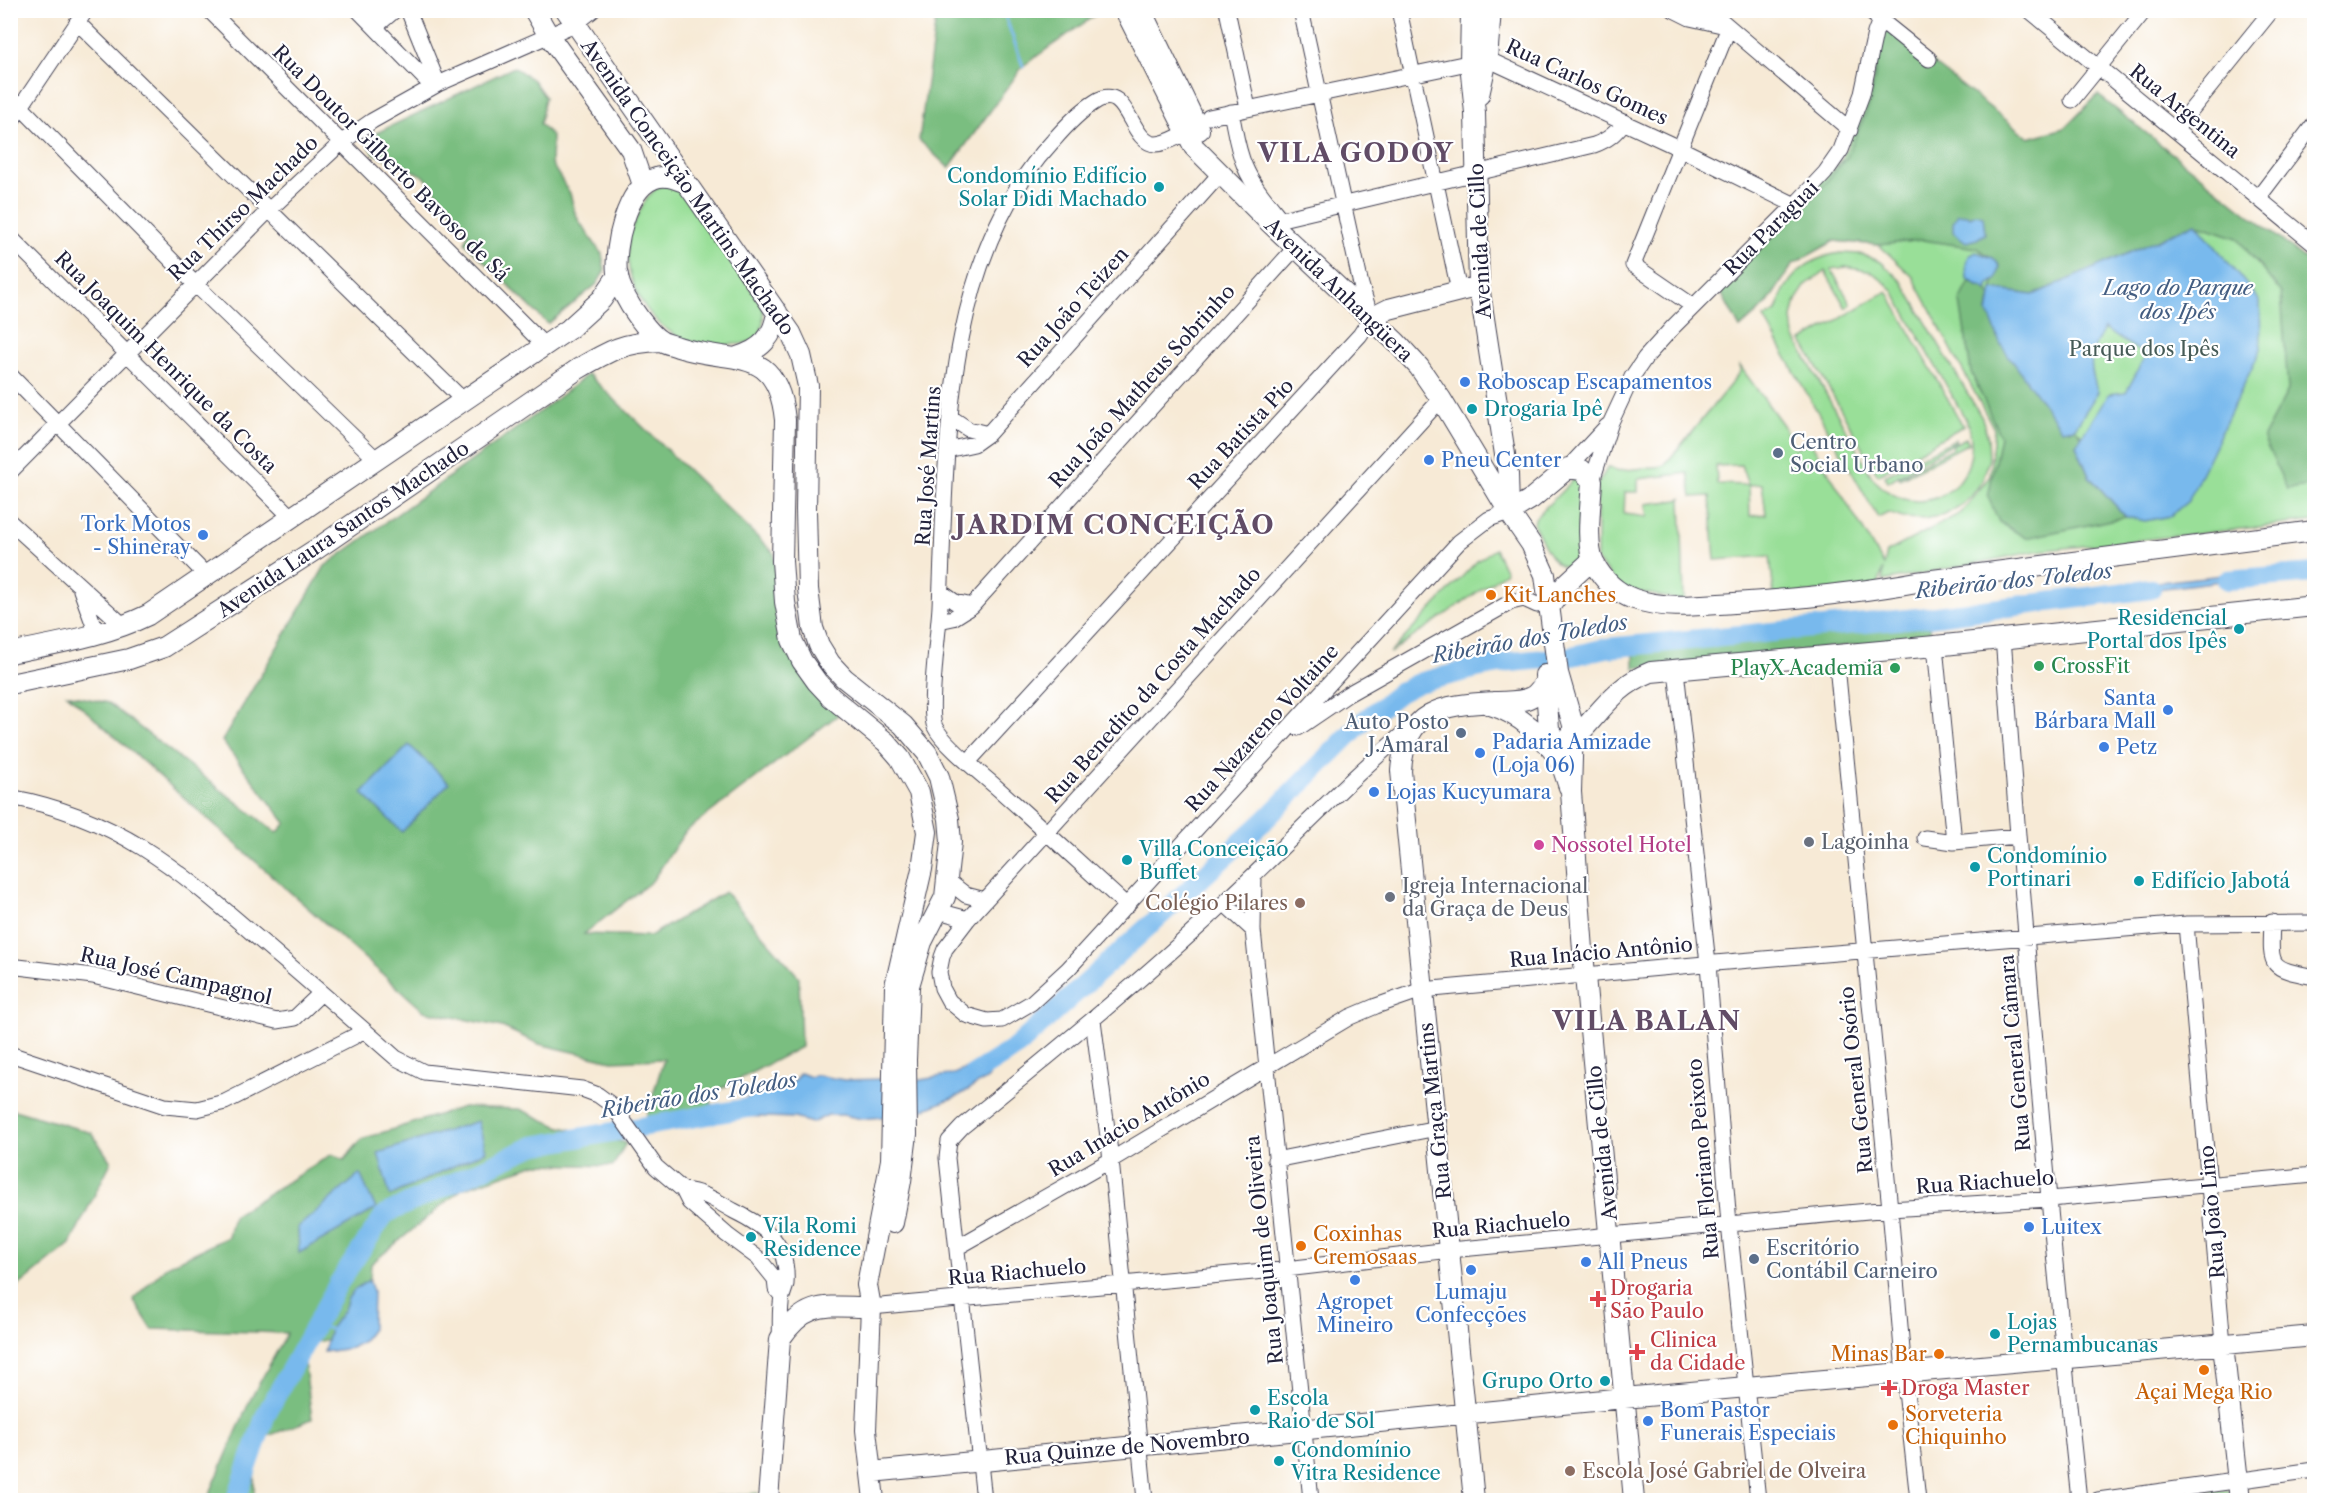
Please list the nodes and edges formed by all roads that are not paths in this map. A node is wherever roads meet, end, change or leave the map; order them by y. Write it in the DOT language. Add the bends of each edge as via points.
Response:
graph roads {
  1 [pos="209,10"];
  2 [pos="358,10"];
  3 [pos="395,10"];
  4 [pos="408,10"];
  5 [pos="534,10"];
  6 [pos="593,10"];
  7 [pos="1125,10"];
  8 [pos="1141,10"];
  9 [pos="1227,10"];
  10 [pos="1301,10"];
  11 [pos="1399,10"];
  12 [pos="1471,10"];
  13 [pos="1491,10"];
  14 [pos="1674,10"];
  15 [pos="1709,10"];
  16 [pos="2029,10"];
  17 [pos="2145,10"];
  18 [pos="2272,10"];
  19 [pos="1878,14"];
  20 [pos="82,16"];
  21 [pos="571,17"];
  22 [pos="375,27"];
  23 [pos="1729,27"];
  24 [pos="549,36"];
  25 [pos="1929,59"];
  26 [pos="1478,61"];
  27 [pos="2099,68"];
  28 [pos="1412,75"];
  29 [pos="435,86"];
  30 [pos="1319,94"];
  31 [pos="2073,100"];
  32 [pos="22,108"];
  33 [pos="1248,108"];
  34 [pos="1231,112"];
  35 [pos="1209,117"];
  36 [pos="1624,122"];
  37 [pos="10,123"];
  38 [pos="2314,124"];
  39 [pos="1850,130"];
  40 [pos="2175,130"];
  41 [pos="1186,133"];
  42 [pos="342,142"];
  43 [pos="1681,149"];
  44 [pos="1218,171"];
  45 [pos="1475,173"];
  46 [pos="684,182"];
  47 [pos="1435,182"];
  48 [pos="643,185"];
  49 [pos="2258,198"];
  50 [pos="1343,204"];
  51 [pos="1795,205"];
  52 [pos="268,210"];
  53 [pos="1274,220"];
  54 [pos="10,237"];
  55 [pos="2314,244"];
  56 [pos="1296,247"];
  57 [pos="618,275"];
  58 [pos="195,284"];
  59 [pos="1479,286"];
  60 [pos="1459,291"];
  61 [pos="1693,306"];
  62 [pos="777,312"];
  63 [pos="1371,318"];
  64 [pos="661,341"];
  65 [pos="544,345"];
  66 [pos="127,354"];
  67 [pos="737,357"];
  68 [pos="10,375"];
  69 [pos="1441,399"];
  70 [pos="463,400"];
  71 [pos="950,417"];
  72 [pos="1611,422"];
  73 [pos="58,423"];
  74 [pos="988,434"];
  75 [pos="947,450"];
  76 [pos="376,459"];
  77 [pos="1568,468"];
  78 [pos="10,472"];
  79 [pos="1592,481"];
  80 [pos="1509,512"];
  81 [pos="291,518"];
  82 [pos="10,522"];
  83 [pos="2314,531"];
  84 [pos="1592,560"];
  85 [pos="207,576"];
  86 [pos="80,587"];
  87 [pos="940,592"];
  88 [pos="972,606"];
  89 [pos="1543,606"];
  90 [pos="2314,606"];
  91 [pos="939,621"];
  92 [pos="124,626"];
  93 [pos="97,634"];
  94 [pos="2003,637"];
  95 [pos="1935,646"];
  96 [pos="10,653"];
  97 [pos="1836,655"];
  98 [pos="1676,670"];
  99 [pos="1550,676"];
  100 [pos="1336,677"];
  101 [pos="10,684"];
  102 [pos="1348,694"];
  103 [pos="1481,703"];
  104 [pos="1415,724"];
  105 [pos="1573,740"];
  106 [pos="1276,743"];
  107 [pos="1372,760"];
  108 [pos="968,762"];
  109 [pos="1401,771"];
  110 [pos="1570,792"];
  111 [pos="10,797"];
  112 [pos="1047,833"];
  113 [pos="2018,836"];
  114 [pos="1926,838"];
  115 [pos="1954,842"];
  116 [pos="922,869"];
  117 [pos="1254,875"];
  118 [pos="948,881"];
  119 [pos="985,900"];
  120 [pos="1224,903"];
  121 [pos="1127,906"];
  122 [pos="938,911"];
  123 [pos="968,919"];
  124 [pos="2272,922"];
  125 [pos="2314,923"];
  126 [pos="2186,924"];
  127 [pos="1253,930"];
  128 [pos="2025,936"];
  129 [pos="1864,951"];
  130 [pos="1708,964"];
  131 [pos="10,966"];
  132 [pos="1585,976"];
  133 [pos="2314,976"];
  134 [pos="1422,990"];
  135 [pos="321,993"];
  136 [pos="1093,1020"];
  137 [pos="363,1029"];
  138 [pos="10,1054"];
  139 [pos="899,1061"];
  140 [pos="1266,1066"];
  141 [pos="1243,1080"];
  142 [pos="1270,1103"];
  143 [pos="1437,1128"];
  144 [pos="1111,1160"];
  145 [pos="1275,1160"];
  146 [pos="2314,1175"];
  147 [pos="2210,1184"];
  148 [pos="683,1190"];
  149 [pos="2050,1199"];
  150 [pos="1890,1209"];
  151 [pos="739,1213"];
  152 [pos="1729,1224"];
  153 [pos="727,1235"];
  154 [pos="1611,1235"];
  155 [pos="958,1247"];
  156 [pos="1450,1250"];
  157 [pos="1286,1269"];
  158 [pos="1122,1284"];
  159 [pos="782,1296"];
  160 [pos="964,1298"];
  161 [pos="871,1307"];
  162 [pos="2314,1336"];
  163 [pos="780,1339"];
  164 [pos="2223,1344"];
  165 [pos="2063,1357"];
  166 [pos="1904,1373"];
  167 [pos="1744,1388"];
  168 [pos="1624,1398"];
  169 [pos="1466,1414"];
  170 [pos="1303,1430"];
  171 [pos="1139,1446"];
  172 [pos="980,1461"];
  173 [pos="2314,1470"];
  174 [pos="871,1472"];
  175 [pos="2239,1480"];
  176 [pos="768,1500"];
  177 [pos="874,1500"];
  178 [pos="984,1500"];
  179 [pos="1145,1500"];
  180 [pos="1311,1500"];
  181 [pos="1474,1500"];
  182 [pos="1634,1500"];
  183 [pos="1758,1500"];
  184 [pos="1918,1500"];
  185 [pos="2079,1500"];
  186 [pos="2098,1500"];
  187 [pos="2240,1500"];
  1 -- 42 [label="street, Rua Doutor Gilberto Bavoso de Sá"];
  2 -- 22 [label="street"];
  3 -- 22 [label="street"];
  4 -- 29 [label="street"];
  5 -- 24 [label="main road, Avenida Conceição Martins Machado"];
  6 -- 21 [label="street, Rua Thirso Machado"];
  7 -- 41 [label="main road, Avenida Anhangüera"];
  8 -- 44 [label="main road, Avenida Anhangüera"];
  9 -- 33 [label="street"];
  10 -- 30 [label="street"];
  11 -- 28 [label="street"];
  12 -- 26 [label="main road, Avenida de Cillo"];
  13 -- 26 [label="main road, Avenida de Cillo"];
  14 -- 23 [label="street"];
  15 -- 23 [label="street"];
  16 -- 27 [label="street, Rua Argentina"];
  17 -- 27 [label="street"];
  18 -- 40 [label="street"];
  19 -- 25 [label="street"];
  19 -- 39 [label="street, Rua Paraguai" via="1862,94"];
  20 -- 32 [label="street"];
  20 -- 52 [label="street"];
  21 -- 24 [label="street, Rua Thirso Machado"];
  21 -- 46 [label="main road, Avenida Conceição Martins Machado"];
  22 -- 29 [label="street"];
  23 -- 39 [label="street"];
  23 -- 43 [label="street"];
  24 -- 29 [label="street, Rua Thirso Machado"];
  24 -- 48 [label="main road, Avenida Conceição Martins Machado" via="631,150"];
  26 -- 28 [label="street"];
  26 -- 36 [label="street, Rua Carlos Gomes"];
  26 -- 45 [label="main road, Avenida de Cillo"];
  27 -- 31 [label="street"];
  27 -- 40 [label="street, Rua Argentina"];
  28 -- 30 [label="street"];
  28 -- 47 [label="street"];
  29 -- 42 [label="street, Rua Thirso Machado"];
  30 -- 33 [label="street"];
  30 -- 50 [label="street"];
  32 -- 37 [label="street"];
  32 -- 58 [label="street"];
  33 -- 34 [label="street"];
  34 -- 35 [label="street"];
  34 -- 53 [label="street" via="1245,169"];
  36 -- 43 [label="street, Rua Carlos Gomes"];
  36 -- 45 [label="street" via="1615,134 1594,145"];
  38 -- 49 [label="street"];
  39 -- 51 [label="street, Rua Paraguai" via="1825,173"];
  40 -- 49 [label="street, Rua Argentina"];
  41 -- 44 [label="main road, Avenida Anhangüera"];
  41 -- 71 [label="street, Rua José Martins" via="1165,142 1148,142 1124,107 1107,97 1096,101 1044,150 1011,198 983,261 962,337"];
  42 -- 52 [label="street, Rua Thirso Machado"];
  42 -- 65 [label="street, Rua Doutor Gilberto Bavoso de Sá"];
  43 -- 51 [label="street, Rua Carlos Gomes"];
  43 -- 61 [label="street" via="1633,265"];
  44 -- 53 [label="main road, Avenida Anhangüera"];
  44 -- 74 [label="street, Rua João Teizen"];
  45 -- 47 [label="street"];
  45 -- 59 [label="main road, Avenida de Cillo"];
  46 -- 48 [label="main road" via="662,177"];
  46 -- 62 [label="main road, Avenida Conceição Martins Machado"];
  47 -- 50 [label="street"];
  47 -- 60 [label="street"];
  48 -- 57 [label="main road, Avenida Conceição Martins Machado" via="622,227 616,260"];
  49 -- 55 [label="street, Rua Argentina"];
  50 -- 53 [label="street"];
  50 -- 63 [label="street"];
  51 -- 61 [label="street, Rua Paraguai"];
  52 -- 58 [label="street, Rua Thirso Machado"];
  52 -- 70 [label="street"];
  53 -- 56 [label="main road, Avenida Anhangüera"];
  54 -- 66 [label="street, Rua Joaquim Henrique da Costa"];
  56 -- 63 [label="main road, Avenida Anhangüera"];
  56 -- 88 [label="street, Rua João Matheus Sobrinho"];
  57 -- 64 [label="main road, Avenida Conceição Martins Machado" via="629,304"];
  57 -- 65 [label="main road, Avenida Laura Santos Machado" via="602,299"];
  58 -- 66 [label="street, Rua Thirso Machado"];
  58 -- 76 [label="street"];
  59 -- 60 [label="main road"];
  59 -- 80 [label="main road, Avenida de Cillo" via="1508,474"];
  60 -- 63 [label="main road" via="1389,309"];
  61 -- 72 [label="street, Rua Paraguai" via="1645,358"];
  62 -- 67 [label="main road" via="772,333 765,342"];
  62 -- 118 [label="main road, Avenida Conceição Martins Machado" via="801,356 808,386 808,578 813,628 819,645 837,670 903,725 927,753 939,777 949,819"];
  63 -- 69 [label="main road, Avenida Anhangüera" via="1419,367"];
  63 -- 108 [label="street, Rua Batista Pio" via="1360,335"];
  64 -- 67 [label="main road, Avenida Conceição Martins Machado" via="699,353"];
  64 -- 101 [label="main road, Avenida Laura Santos Machado" via="625,344 578,369 318,548 164,647 129,659"];
  65 -- 70 [label="main road, Avenida Laura Santos Machado"];
  66 -- 73 [label="street, Rua Thirso Machado"];
  66 -- 81 [label="street, Rua Joaquim Henrique da Costa"];
  67 -- 116 [label="main road, Avenida Conceição Martins Machado" via="766,370 777,383 783,400 782,561 784,602 792,640 817,682 886,742 910,773 926,822 927,848"];
  68 -- 73 [label="street"];
  69 -- 80 [label="main road, Avenida Anhangüera"];
  69 -- 112 [label="street, Rua Benedito da Costa Machado"];
  70 -- 76 [label="main road, Avenida Laura Santos Machado"];
  71 -- 74 [label="street" via="968,429"];
  71 -- 75 [label="street, Rua José Martins"];
  72 -- 77 [label="street, Rua Paraguai"];
  72 -- 79 [label="street, Rua Paraguai"];
  73 -- 78 [label="street, Rua Thirso Machado"];
  73 -- 85 [label="street"];
  74 -- 75 [label="street, Rua João Teizen" via="974,444"];
  75 -- 87 [label="street, Rua José Martins"];
  76 -- 81 [label="main road, Avenida Laura Santos Machado"];
  77 -- 79 [label="main road" via="1582,470"];
  77 -- 80 [label="main road"];
  79 -- 84 [label="main road, Rua Paraguai"];
  80 -- 89 [label="main road" via="1539,559 1548,589"];
  80 -- 100 [label="street, Rua Nazareno Voltaine" via="1490,519 1459,542"];
  81 -- 85 [label="main road, Avenida Laura Santos Machado"];
  82 -- 86 [label="street"];
  83 -- 84 [label="main road" via="1879,589 1703,605 1669,606 1632,598 1609,583"];
  84 -- 89 [label="main road"];
  85 -- 92 [label="main road, Avenida Laura Santos Machado"];
  86 -- 92 [label="street"];
  86 -- 93 [label="street"];
  87 -- 88 [label="street" via="955,602"];
  87 -- 91 [label="street, Rua José Martins"];
  88 -- 91 [label="street, Rua João Matheus Sobrinho" via="953,618"];
  89 -- 99 [label="main road"];
  89 -- 102 [label="street" via="1524,599 1511,602"];
  90 -- 94 [label="main road"];
  91 -- 108 [label="street, Rua José Martins" via="932,717 938,732"];
  92 -- 93 [label="main road, Avenida Laura Santos Machado"];
  93 -- 96 [label="main road, Avenida Laura Santos Machado"];
  94 -- 95 [label="main road"];
  94 -- 113 [label="street, Rua General Câmara"];
  95 -- 97 [label="main road"];
  95 -- 115 [label="street"];
  97 -- 98 [label="main road"];
  97 -- 129 [label="street, Rua General Osório"];
  98 -- 105 [label="main road" via="1651,672 1628,683"];
  98 -- 130 [label="street, Rua Floriano Peixoto"];
  99 -- 103 [label="main road" via="1527,699"];
  99 -- 105 [label="main road" via="1549,729 1558,741"];
  100 -- 102 [label="street"];
  100 -- 106 [label="street, Rua Nazareno Voltaine"];
  102 -- 106 [label="street"];
  103 -- 104 [label="main road" via="1441,708"];
  103 -- 110 [label="main road" via="1513,715 1535,732 1561,764"];
  104 -- 107 [label="street"];
  104 -- 109 [label="main road, Rua Graça Martins" via="1402,752"];
  105 -- 110 [label="main road, Avenida de Cillo"];
  106 -- 121 [label="street, Rua Nazareno Voltaine"];
  107 -- 109 [label="street" via="1389,757"];
  107 -- 117 [label="street"];
  108 -- 112 [label="street, Rua José Martins"];
  109 -- 134 [label="main road, Rua Graça Martins"];
  110 -- 132 [label="main road, Avenida de Cillo"];
  111 -- 135 [label="street" via="96,823 158,856"];
  112 -- 119 [label="street, Rua Benedito da Costa Machado"];
  112 -- 121 [label="street, Rua José Martins"];
  113 -- 115 [label="street"];
  113 -- 128 [label="street, Rua General Câmara"];
  114 -- 115 [label="street"];
  116 -- 122 [label="main road" via="923,896"];
  116 -- 139 [label="main road, Avenida Conceição Martins Machado" via="895,986"];
  117 -- 120 [label="street"];
  117 -- 127 [label="street, Rua Joaquim de Oliveira"];
  118 -- 119 [label="street" via="966,895"];
  118 -- 122 [label="main road, Avenida Conceição Martins Machado"];
  119 -- 123 [label="street, Rua Benedito da Costa Machado"];
  120 -- 127 [label="street"];
  120 -- 136 [label="street"];
  121 -- 123 [label="street, Rua Nazareno Voltaine" via="1031,1003 994,1021 972,1019 960,1011 945,994 940,981 945,949"];
  122 -- 123 [label="street"];
  122 -- 139 [label="main road, Avenida Conceição Martins Machado" via="922,942 909,986"];
  124 -- 125 [label="street, Rua Inácio Antônio"];
  124 -- 126 [label="street, Rua Inácio Antônio"];
  124 -- 133 [label="street" via="2271,951 2276,966"];
  126 -- 128 [label="street, Rua Inácio Antônio"];
  126 -- 147 [label="street, Rua João Lino"];
  127 -- 140 [label="street, Rua Joaquim de Oliveira"];
  128 -- 129 [label="street, Rua Inácio Antônio"];
  128 -- 149 [label="street, Rua General Câmara"];
  129 -- 130 [label="street, Rua Inácio Antônio"];
  129 -- 150 [label="street, Rua General Osório"];
  130 -- 132 [label="street, Rua Inácio Antônio"];
  130 -- 152 [label="street, Rua Floriano Peixoto"];
  131 -- 135 [label="street, Rua José Campagnol" via="93,976 277,1022 295,1018"];
  132 -- 134 [label="street, Rua Inácio Antônio"];
  132 -- 154 [label="main road, Avenida de Cillo"];
  134 -- 140 [label="street, Rua Inácio Antônio" via="1350,1017"];
  134 -- 143 [label="main road, Rua Graça Martins"];
  135 -- 137 [label="street"];
  136 -- 144 [label="street"];
  136 -- 155 [label="street" via="949,1141 947,1158"];
  137 -- 138 [label="street" via="225,1102 197,1109 165,1106"];
  137 -- 148 [label="street" via="396,1058 416,1069 582,1089 606,1100 656,1167"];
  139 -- 161 [label="main road, Avenida Conceição Martins Machado" via="902,1182"];
  140 -- 141 [label="street, Rua Inácio Antônio"];
  140 -- 142 [label="street, Rua Joaquim de Oliveira"];
  141 -- 142 [label="street" via="1255,1085"];
  141 -- 144 [label="street, Rua Inácio Antônio"];
  142 -- 145 [label="street, Rua Joaquim de Oliveira"];
  143 -- 145 [label="street"];
  143 -- 156 [label="main road, Rua Graça Martins"];
  144 -- 155 [label="street, Rua Inácio Antônio"];
  144 -- 158 [label="street"];
  145 -- 157 [label="street, Rua Joaquim de Oliveira"];
  146 -- 147 [label="street, Rua Riachuelo"];
  147 -- 149 [label="street, Rua Riachuelo"];
  147 -- 164 [label="street, Rua João Lino"];
  148 -- 151 [label="street" via="695,1191"];
  148 -- 153 [label="street" via="688,1202"];
  149 -- 150 [label="street, Rua Riachuelo"];
  149 -- 165 [label="street, Rua General Câmara"];
  150 -- 152 [label="street, Rua Riachuelo"];
  150 -- 166 [label="street, Rua General Osório"];
  151 -- 153 [label="street" via="738,1230"];
  151 -- 159 [label="street" via="768,1232 780,1248 786,1264"];
  152 -- 154 [label="street, Rua Riachuelo"];
  152 -- 167 [label="street, Rua Floriano Peixoto"];
  153 -- 159 [label="street" via="749,1249 767,1268"];
  154 -- 156 [label="street, Rua Riachuelo"];
  154 -- 168 [label="main road, Avenida de Cillo"];
  155 -- 160 [label="street"];
  156 -- 157 [label="street, Rua Riachuelo"];
  156 -- 169 [label="main road, Rua Graça Martins"];
  157 -- 158 [label="street, Rua Riachuelo"];
  157 -- 170 [label="street, Rua Joaquim de Oliveira"];
  158 -- 160 [label="street, Rua Riachuelo"];
  158 -- 171 [label="street"];
  159 -- 163 [label="street"];
  160 -- 161 [label="street, Rua Riachuelo"];
  160 -- 172 [label="street"];
  161 -- 163 [label="main road" via="809,1310 792,1322"];
  161 -- 174 [label="main road, Avenida Conceição Martins Machado" via="866,1430"];
  162 -- 164 [label="main road, Rua Quinze de Novembro"];
  163 -- 176 [label="main road"];
  164 -- 165 [label="main road, Rua Quinze de Novembro"];
  164 -- 175 [label="main road, Rua João Lino"];
  165 -- 166 [label="main road, Rua Quinze de Novembro"];
  165 -- 185 [label="street, Rua General Câmara"];
  166 -- 167 [label="main road, Rua Quinze de Novembro"];
  166 -- 184 [label="street, Rua General Osório"];
  167 -- 168 [label="main road, Rua Quinze de Novembro"];
  167 -- 183 [label="street, Rua Floriano Peixoto"];
  168 -- 169 [label="main road, Rua Quinze de Novembro"];
  168 -- 182 [label="main road, Avenida de Cillo"];
  169 -- 170 [label="main road, Rua Quinze de Novembro"];
  169 -- 181 [label="main road, Rua Graça Martins"];
  170 -- 171 [label="main road, Rua Quinze de Novembro"];
  170 -- 180 [label="street, Rua Joaquim de Oliveira"];
  171 -- 172 [label="main road, Rua Quinze de Novembro"];
  171 -- 179 [label="street"];
  172 -- 174 [label="main road, Rua Quinze de Novembro"];
  172 -- 178 [label="street"];
  173 -- 175 [label="street"];
  174 -- 177 [label="main road, Avenida Conceição Martins Machado"];
  175 -- 186 [label="street"];
  175 -- 187 [label="main road, Rua João Lino"];
}
